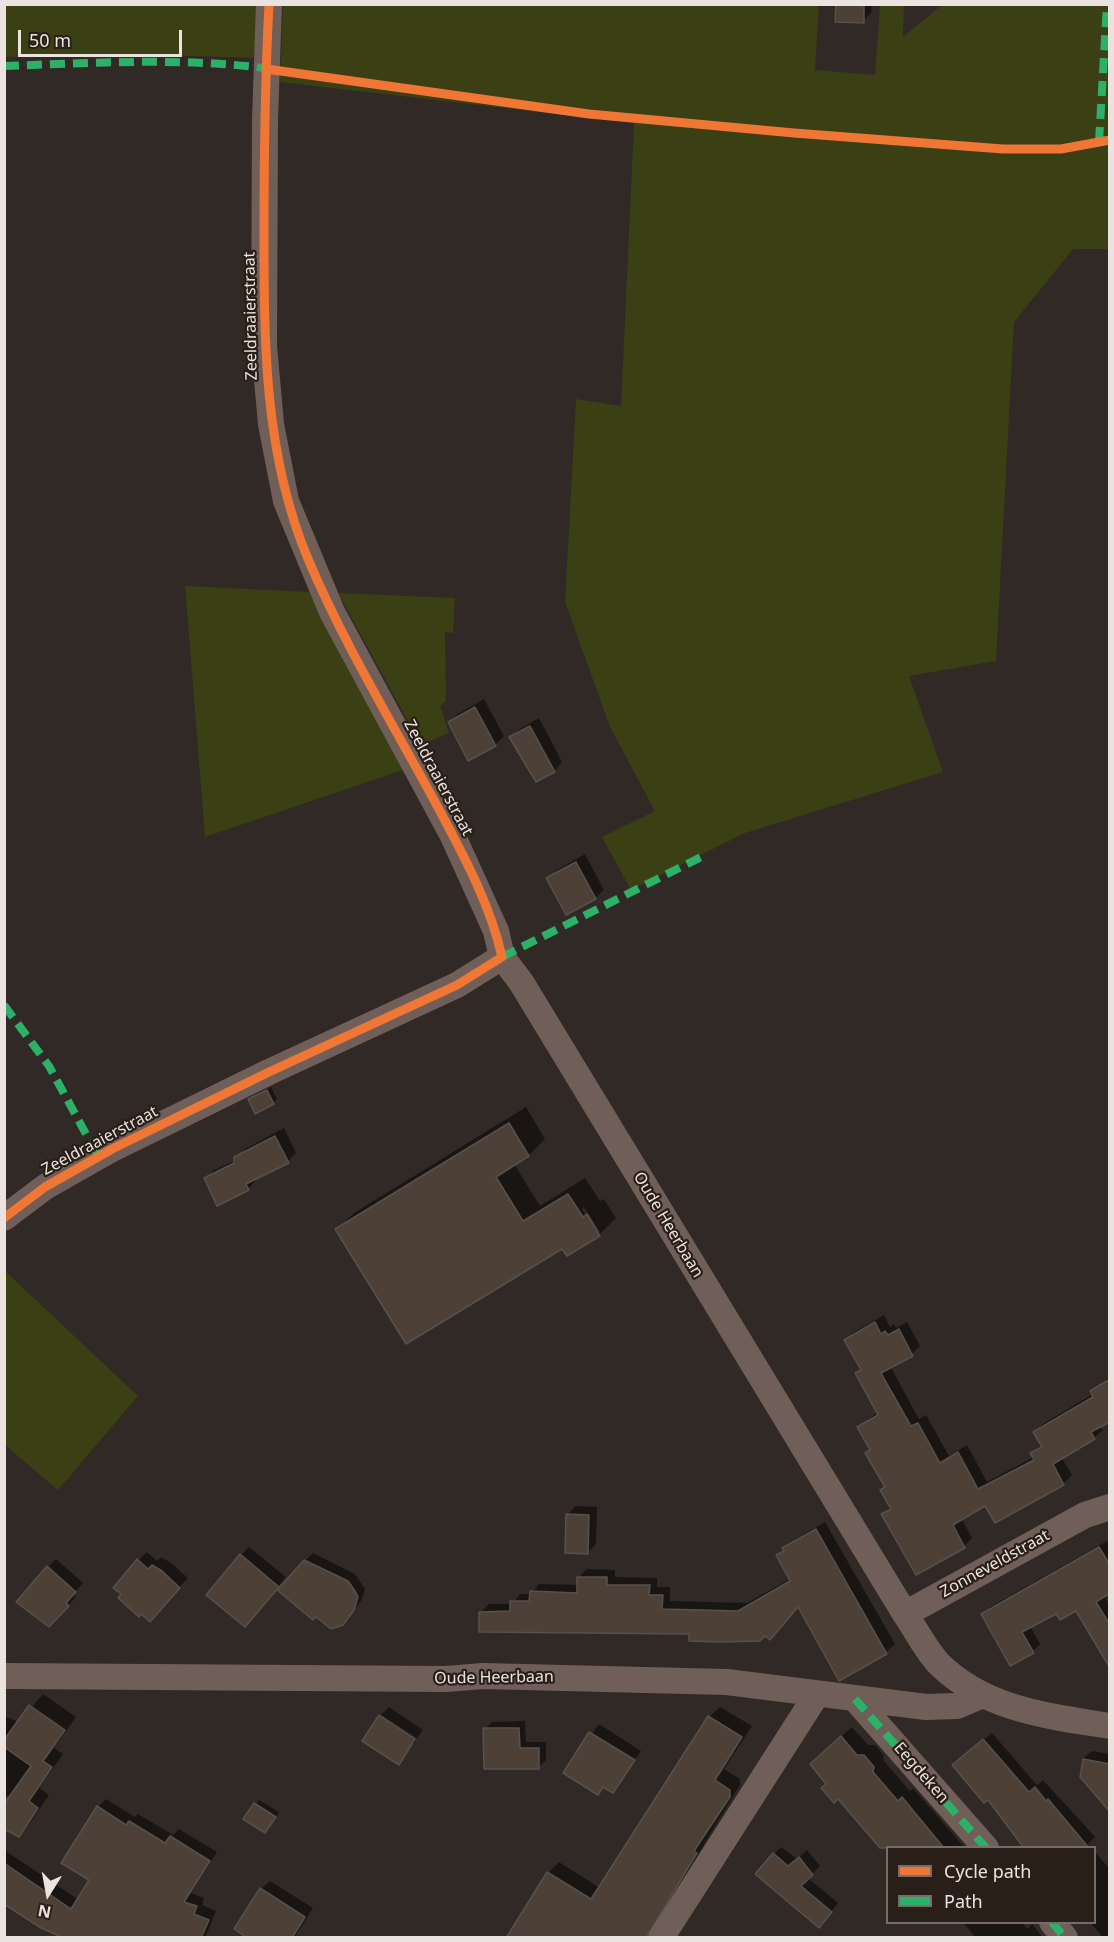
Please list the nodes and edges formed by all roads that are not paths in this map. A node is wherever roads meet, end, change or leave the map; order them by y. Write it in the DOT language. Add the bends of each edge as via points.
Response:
graph roads {
  1 [pos="269,4"];
  2 [pos="502,957"];
  3 [pos="4,1218"];
  4 [pos="1110,1490"];
  5 [pos="1110,1507"];
  6 [pos="1085,1515"];
  7 [pos="905,1614"];
  8 [pos="4,1676"];
  9 [pos="817,1694"];
  10 [pos="980,1696"];
  11 [pos="855,1699"];
  12 [pos="1110,1726"];
  13 [pos="984,1846"];
  14 [pos="1053,1924"];
  15 [pos="661,1938"];
  16 [pos="1065,1938"];
  1 -- 2 [label="street, Zeeldraaierstraat" via="264,346 271,424 286,501 332,612 452,834 496,931"];
  2 -- 3 [label="street, Zeeldraaierstraat" via="457,985 112,1149 45,1187"];
  2 -- 7 [label="street, Oude Heerbaan"];
  4 -- 6 [label="street, Zonneveldstraat"];
  5 -- 6 [label="street, Zonneveldstraat"];
  6 -- 7 [label="street, Zonneveldstraat"];
  7 -- 10 [label="street, Oude Heerbaan" via="939,1663"];
  8 -- 9 [label="street, Oude Heerbaan" via="590,1677 727,1682"];
  9 -- 11 [label="street, Oude Heerbaan"];
  9 -- 15 [label="street"];
  10 -- 11 [label="street, Oude Heerbaan" via="957,1706 926,1707"];
  10 -- 12 [label="street, Oude Heerbaan" via="1040,1715"];
  11 -- 13 [label="street, Eegdeken"];
  14 -- 16 [label="street"];
}
